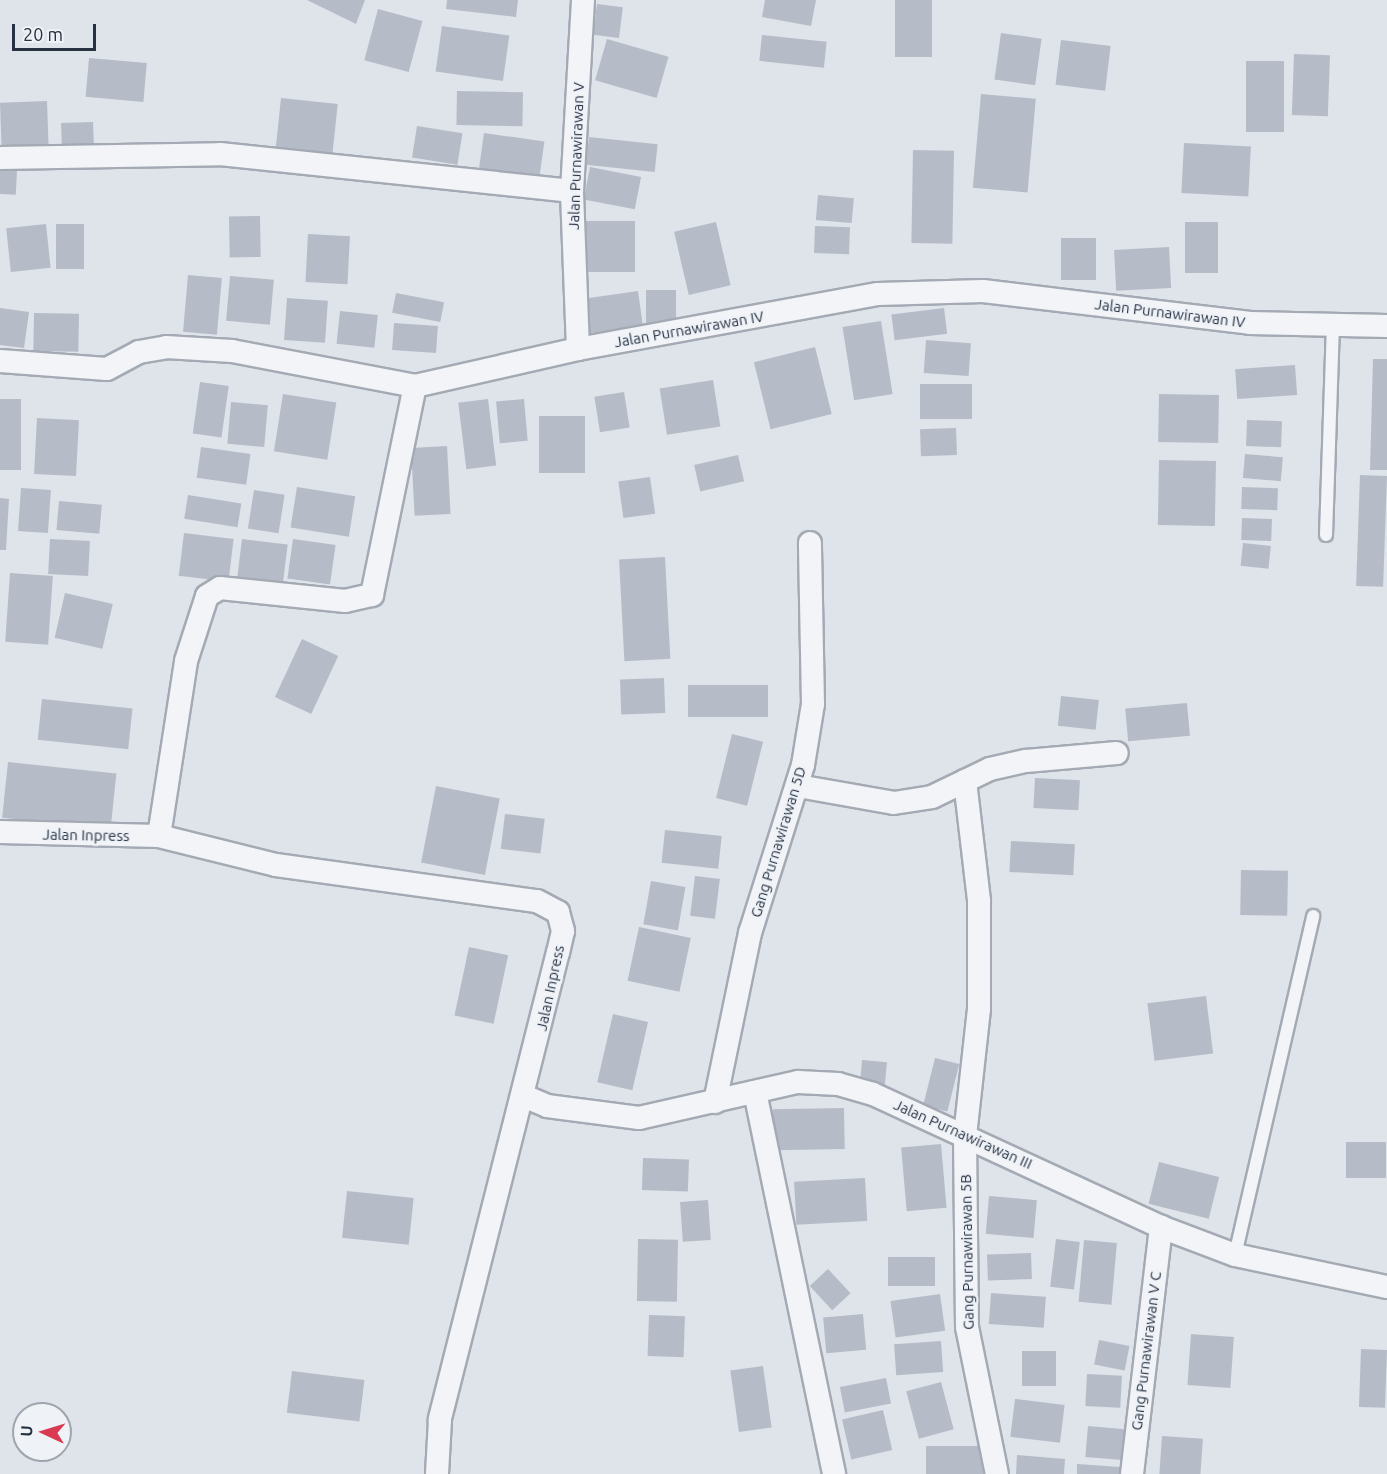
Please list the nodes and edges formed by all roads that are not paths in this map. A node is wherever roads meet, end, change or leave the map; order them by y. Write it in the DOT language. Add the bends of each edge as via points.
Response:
graph roads {
  1 [pos="583,0"];
  2 [pos="0,158"];
  3 [pos="572,191"];
  4 [pos="1333,326"];
  5 [pos="1387,326"];
  6 [pos="578,349"];
  7 [pos="0,361"];
  8 [pos="415,386"];
  9 [pos="1326,535"];
  10 [pos="810,543"];
  11 [pos="1117,753"];
  12 [pos="965,781"];
  13 [pos="798,786"];
  14 [pos="0,832"];
  15 [pos="159,836"];
  16 [pos="1313,916"];
  17 [pos="756,1092"];
  18 [pos="526,1097"];
  19 [pos="715,1102"];
  20 [pos="965,1136"];
  21 [pos="1161,1227"];
  22 [pos="1235,1255"];
  23 [pos="1387,1287"];
  24 [pos="437,1474"];
  25 [pos="834,1474"];
  26 [pos="997,1474"];
  27 [pos="1132,1474"];
  1 -- 3 [label="street, Jalan Purnawirawan V"];
  2 -- 3 [label="street" via="220,154"];
  3 -- 6 [label="street, Jalan Purnawirawan V"];
  4 -- 5 [label="street, Jalan Purnawirawan IV"];
  4 -- 6 [label="street, Jalan Purnawirawan IV" via="1250,323 971,291 878,294"];
  4 -- 9 [label="lane"];
  6 -- 8 [label="street, Jalan Purnawirawan IV"];
  7 -- 8 [label="street, Jalan Purnawirawan IV" via="107,369 139,352 166,347 243,353"];
  8 -- 15 [label="street" via="372,595 345,601 220,588 207,596 186,661"];
  10 -- 13 [label="street, Gang Purnawirawan 5D" via="813,704"];
  11 -- 12 [label="street" via="1026,760"];
  12 -- 13 [label="street" via="932,796 894,803"];
  12 -- 20 [label="street, Gang Purnawirawan 5B" via="979,901 979,966 972,1100"];
  13 -- 19 [label="street, Gang Purnawirawan 5D" via="750,933"];
  14 -- 15 [label="street, Jalan Inpress"];
  15 -- 18 [label="street, Jalan Inpress" via="276,865 537,901 558,912 563,931"];
  16 -- 22 [label="lane"];
  17 -- 19 [label="street, Jalan Purnawirawan III"];
  17 -- 20 [label="street, Jalan Purnawirawan III" via="798,1082 838,1084"];
  17 -- 25 [label="street"];
  18 -- 19 [label="street, Jalan Purnawirawan III" via="547,1106 639,1118"];
  18 -- 24 [label="street, Jalan Inpress" via="440,1420"];
  20 -- 21 [label="street, Jalan Purnawirawan III"];
  20 -- 26 [label="street, Gang Purnawirawan 5B" via="967,1327"];
  21 -- 22 [label="street, Jalan Purnawirawan III"];
  21 -- 27 [label="street, Gang Purnawirawan V C"];
  22 -- 23 [label="street, Jalan Purnawirawan III"];
}
